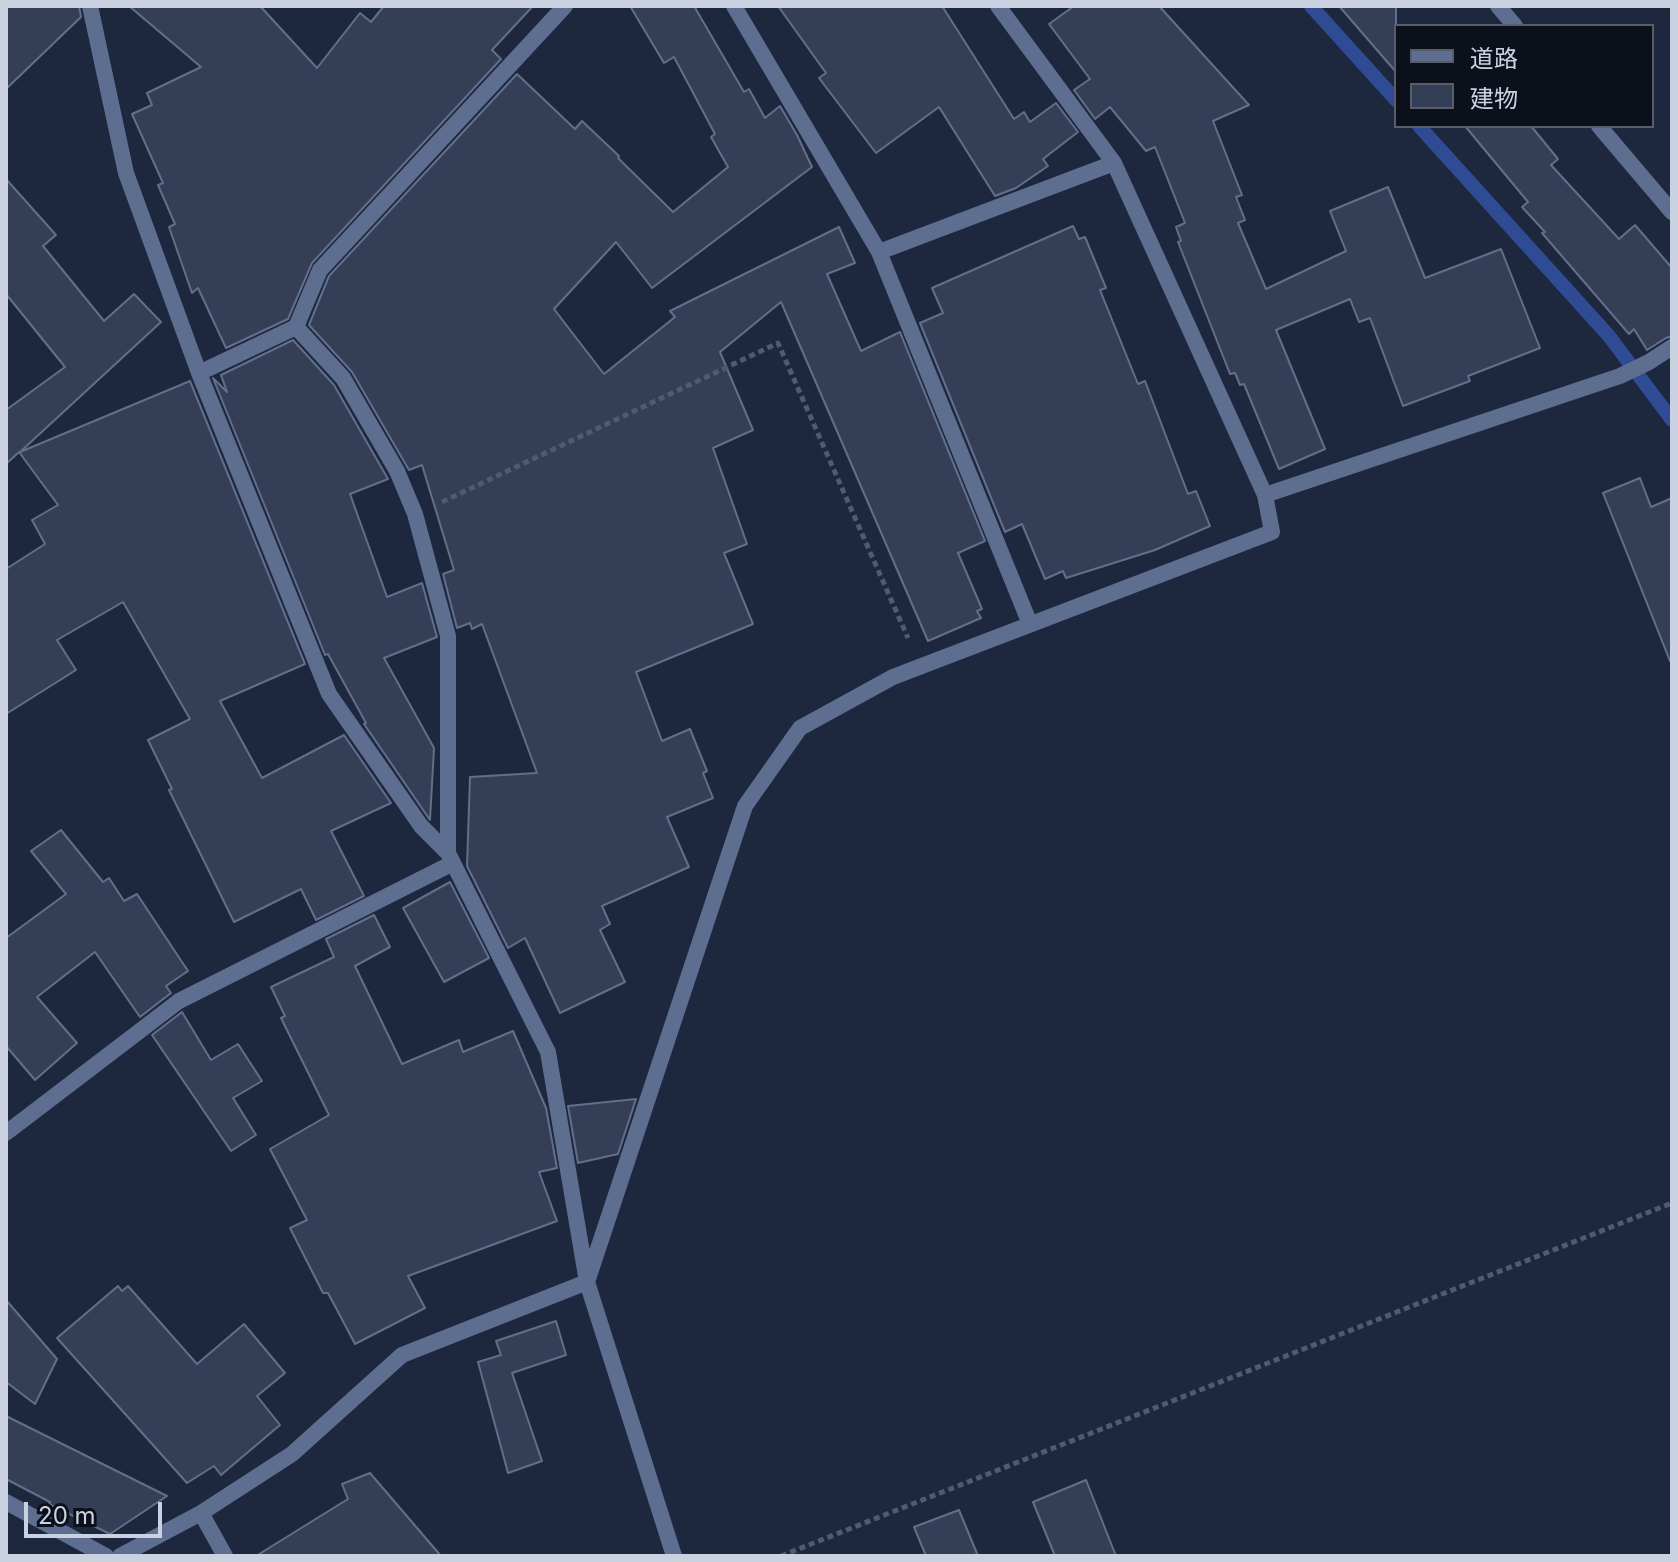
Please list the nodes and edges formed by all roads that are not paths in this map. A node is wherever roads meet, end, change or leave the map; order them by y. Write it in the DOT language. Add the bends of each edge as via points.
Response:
graph roads {
  1 [pos="90,6"];
  2 [pos="565,6"];
  3 [pos="734,6"];
  4 [pos="998,6"];
  5 [pos="1498,6"];
  6 [pos="1513,24"];
  7 [pos="1601,128"];
  8 [pos="1114,163"];
  9 [pos="1672,212"];
  10 [pos="879,252"];
  11 [pos="296,327"];
  12 [pos="1672,347"];
  13 [pos="199,373"];
  14 [pos="1265,495"];
  15 [pos="1030,624"];
  16 [pos="450,858"];
  17 [pos="6,1133"];
  18 [pos="587,1282"];
  19 [pos="6,1502"];
  20 [pos="201,1513"];
  21 [pos="106,1556"];
  22 [pos="120,1556"];
  23 [pos="225,1556"];
  24 [pos="674,1556"];
  1 -- 13 [label="street" via="126,173"];
  2 -- 11 [label="street" via="320,270"];
  3 -- 10 [label="street"];
  4 -- 8 [label="street"];
  5 -- 6 [label="street"];
  7 -- 9 [label="street"];
  8 -- 10 [label="street"];
  8 -- 14 [label="street"];
  10 -- 15 [label="street"];
  11 -- 13 [label="street"];
  11 -- 16 [label="street" via="343,378 397,471 415,514 448,636"];
  12 -- 14 [label="street" via="1620,376"];
  13 -- 16 [label="street" via="329,694 421,826"];
  14 -- 15 [label="street" via="1272,532"];
  15 -- 18 [label="street" via="893,677 800,728 745,806"];
  16 -- 17 [label="street" via="179,1001"];
  16 -- 18 [label="street" via="548,1052"];
  18 -- 20 [label="street" via="402,1355 292,1454"];
  18 -- 24 [label="street"];
  19 -- 21 [label="street"];
  20 -- 22 [label="street"];
  20 -- 23 [label="street"];
}
